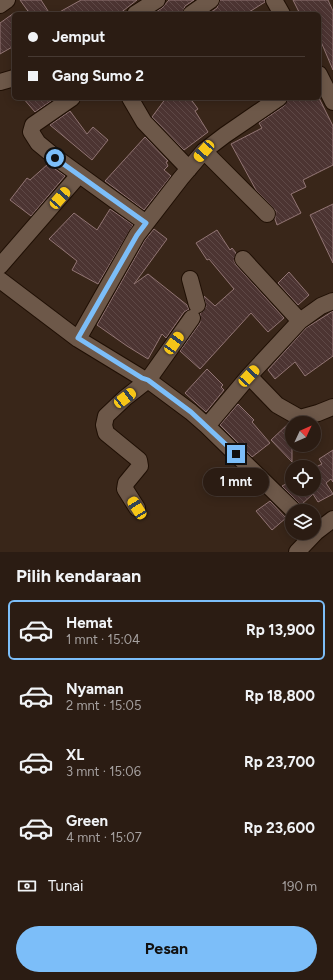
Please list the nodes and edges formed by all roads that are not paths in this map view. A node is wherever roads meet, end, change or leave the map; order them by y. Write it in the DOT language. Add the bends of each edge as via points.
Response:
graph roads {
  1 [pos="7,0"];
  2 [pos="157,0"];
  3 [pos="211,0"];
  4 [pos="274,0"];
  5 [pos="0,4"];
  6 [pos="138,12"];
  7 [pos="194,12"];
  8 [pos="281,12"];
  9 [pos="321,78"];
  10 [pos="12,79"];
  11 [pos="0,82"];
  12 [pos="69,100"];
  13 [pos="131,100"];
  14 [pos="276,100"];
  15 [pos="333,102"];
  16 [pos="204,151"];
  17 [pos="189,169"];
  18 [pos="79,175"];
  19 [pos="267,214"];
  20 [pos="146,223"];
  21 [pos="243,259"];
  22 [pos="0,266"];
  23 [pos="190,279"];
  24 [pos="0,280"];
  25 [pos="333,301"];
  26 [pos="300,321"];
  27 [pos="78,338"];
  28 [pos="249,376"];
  29 [pos="148,380"];
  30 [pos="333,407"];
  31 [pos="207,426"];
  32 [pos="287,504"];
  33 [pos="137,508"];
  34 [pos="333,519"];
  35 [pos="321,527"];
  36 [pos="307,540"];
  37 [pos="296,552"];
  1 -- 5 [label="street"];
  2 -- 6 [label="street"];
  3 -- 7 [label="street"];
  4 -- 8 [label="street"];
  9 -- 15 [label="street"];
  10 -- 11 [label="street"];
  12 -- 18 [label="street" via="33,125 31,132 38,143"];
  13 -- 17 [label="street" via="144,122"];
  14 -- 16 [label="street"];
  16 -- 17 [label="street"];
  16 -- 19 [label="street"];
  17 -- 20 [label="street"];
  18 -- 20 [label="street"];
  18 -- 22 [label="street"];
  20 -- 27 [label="street"];
  21 -- 26 [label="street"];
  23 -- 29 [label="street" via="194,312"];
  24 -- 27 [label="street"];
  25 -- 26 [label="street"];
  26 -- 28 [label="street"];
  27 -- 29 [label="street"];
  28 -- 30 [label="street" via="277,405 300,418"];
  28 -- 31 [label="street"];
  29 -- 31 [label="street"];
  29 -- 33 [label="street" via="106,416 104,425 106,433 139,460 140,466 126,483 125,489"];
  31 -- 32 [label="street"];
  34 -- 35 [label="street"];
  36 -- 37 [label="street"];
}
